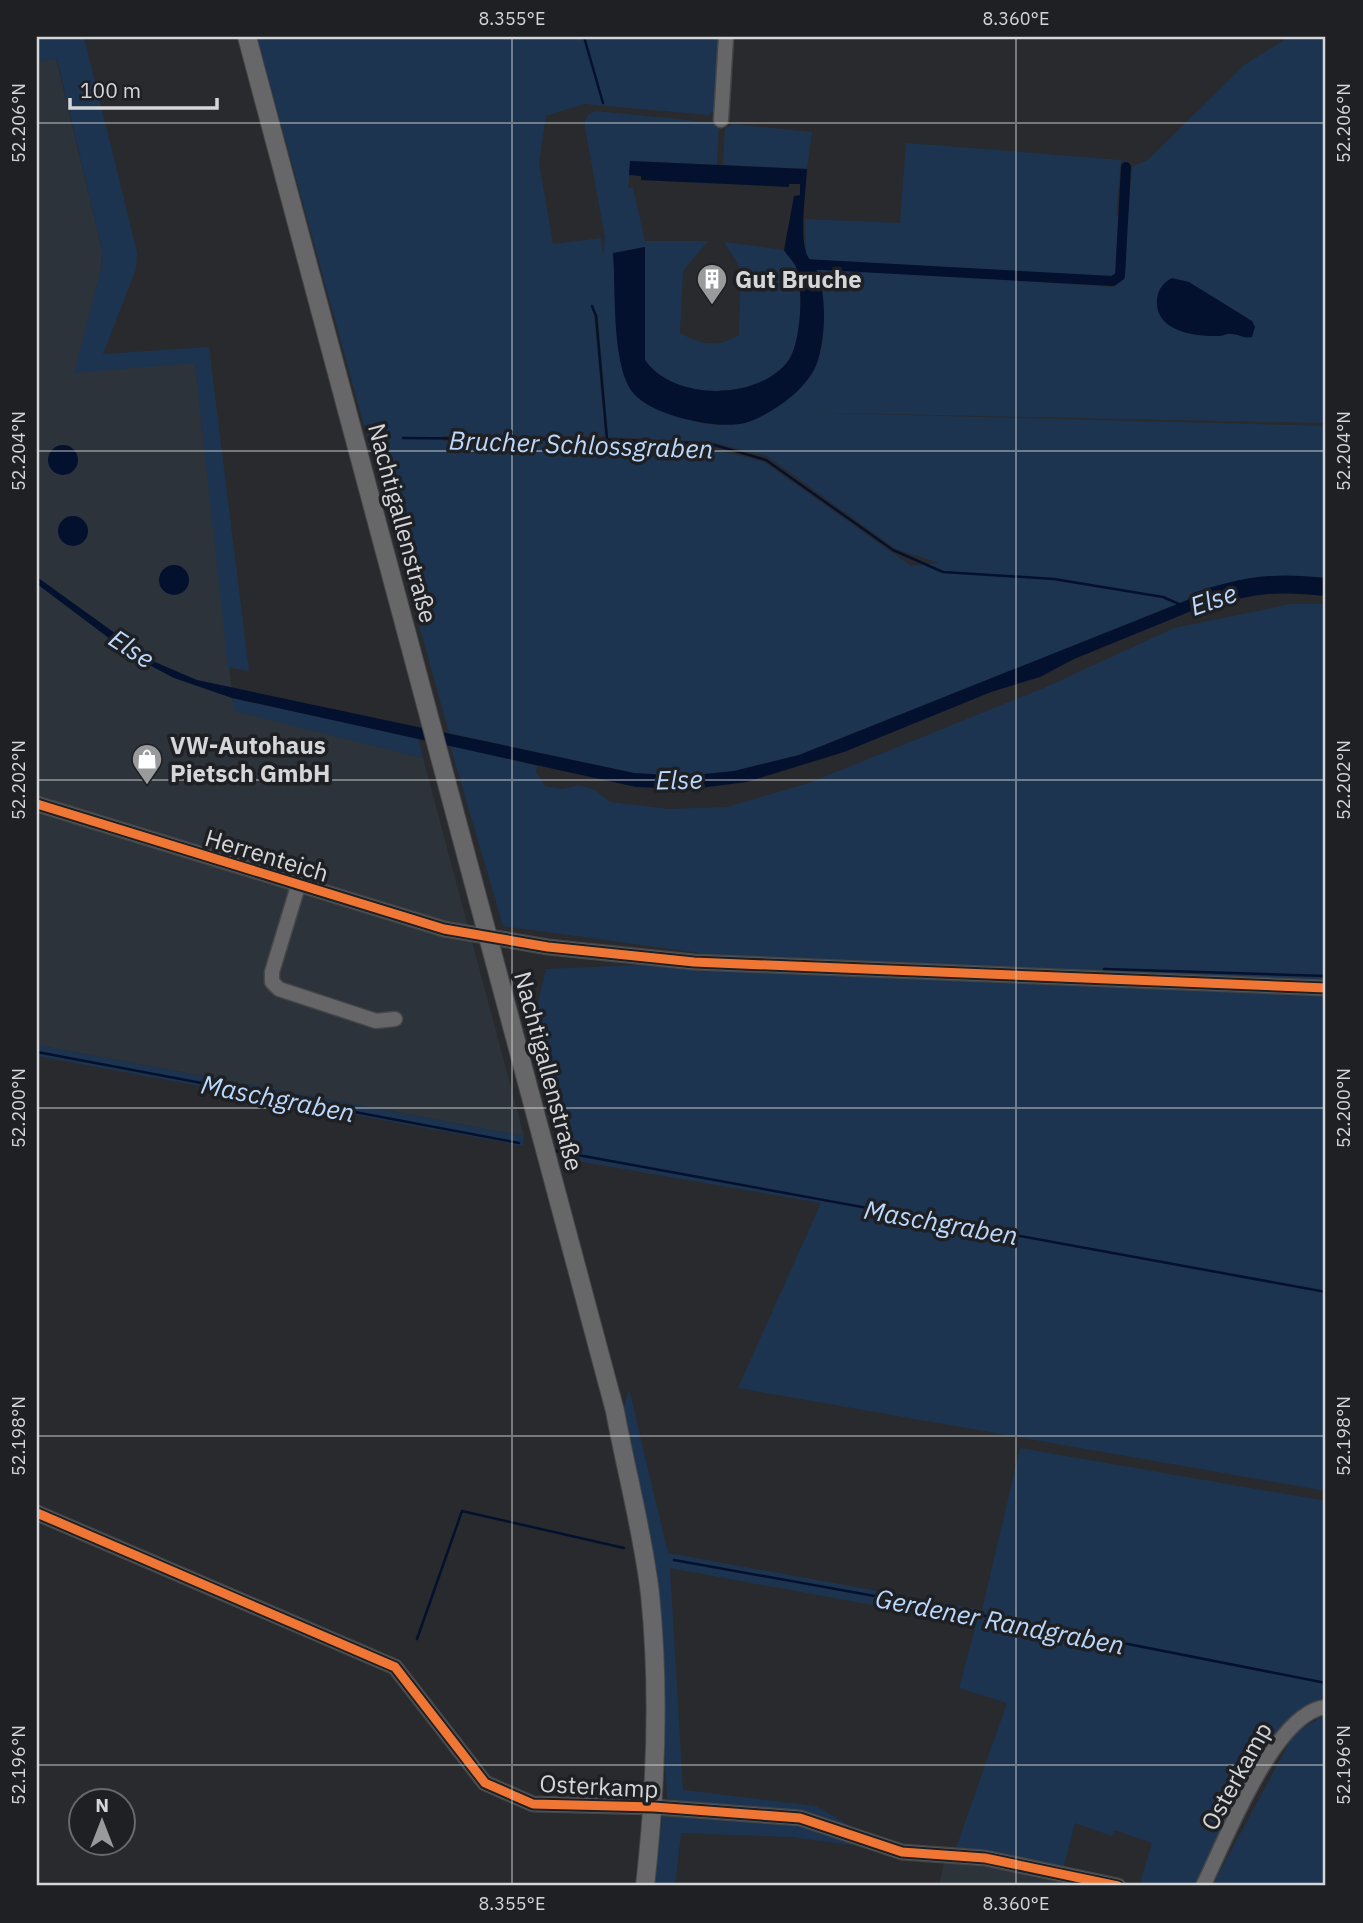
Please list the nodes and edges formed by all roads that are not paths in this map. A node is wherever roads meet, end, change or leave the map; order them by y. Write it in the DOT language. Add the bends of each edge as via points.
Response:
graph roads {
  1 [pos="247,37"];
  2 [pos="726,37"];
  3 [pos="721,120"];
  4 [pos="37,804"];
  5 [pos="298,886"];
  6 [pos="487,936"];
  7 [pos="1326,988"];
  8 [pos="395,1019"];
  9 [pos="37,1514"];
  10 [pos="1326,1707"];
  11 [pos="654,1807"];
  12 [pos="645,1886"];
  13 [pos="1118,1886"];
  14 [pos="1203,1886"];
  1 -- 6 [label="main road, Nachtigallenstraße"];
  2 -- 3 [label="street"];
  4 -- 5 [label="street, Herrenteich"];
  5 -- 6 [label="street, Herrenteich" via="444,929"];
  5 -- 8 [label="street, Herrenteich" via="272,982 279,989 376,1021"];
  6 -- 7 [label="street, Herrenteich" via="694,962"];
  6 -- 11 [label="main road, Nachtigallenstraße" via="606,1371 650,1593 656,1724"];
  9 -- 11 [label="street, Osterkamp" via="395,1667 485,1783 533,1804"];
  10 -- 14 [label="street, Osterkamp" via="1290,1725 1267,1757"];
  11 -- 12 [label="main road, Nachtigallenstraße"];
  11 -- 13 [label="street, Osterkamp" via="800,1818 902,1852 985,1858"];
}
